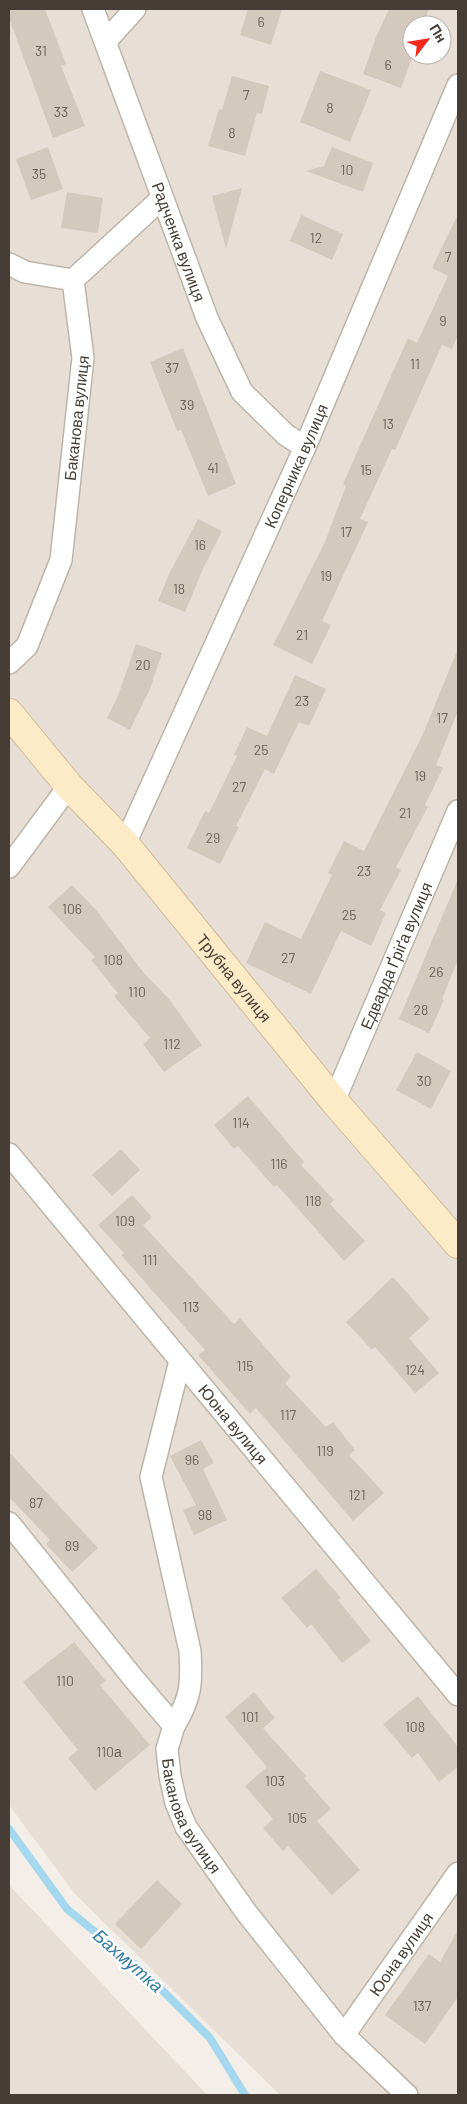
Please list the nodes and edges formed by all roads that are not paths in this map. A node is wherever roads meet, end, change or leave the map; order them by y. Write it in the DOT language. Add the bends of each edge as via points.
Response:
graph roads {
  1 [pos="93,9"];
  2 [pos="135,9"];
  3 [pos="106,41"];
  4 [pos="458,85"];
  5 [pos="161,199"];
  6 [pos="9,264"];
  7 [pos="73,280"];
  8 [pos="305,447"];
  9 [pos="9,663"];
  10 [pos="9,713"];
  11 [pos="69,786"];
  12 [pos="458,811"];
  13 [pos="125,844"];
  14 [pos="9,867"];
  15 [pos="334,1101"];
  16 [pos="9,1154"];
  17 [pos="458,1244"];
  18 [pos="180,1361"];
  19 [pos="9,1523"];
  20 [pos="458,1695"];
  21 [pos="174,1726"];
  22 [pos="458,1873"];
  23 [pos="344,2035"];
  24 [pos="407,2095"];
  1 -- 3 [label="street, Радченка вулиця"];
  2 -- 3 [label="street"];
  3 -- 5 [label="street, Радченка вулиця"];
  4 -- 8 [label="street, Коперника вулиця"];
  5 -- 7 [label="street"];
  5 -- 8 [label="street, Радченка вулиця" via="207,318 242,392 286,435"];
  6 -- 7 [label="street" via="26,272"];
  7 -- 9 [label="street, Баканова вулиця" via="83,358 61,560 28,646"];
  8 -- 13 [label="street, Коперника вулиця"];
  10 -- 11 [label="street, Трубна вулиця"];
  11 -- 13 [label="street, Трубна вулиця"];
  11 -- 14 [label="street"];
  12 -- 15 [label="street, Едварда Ґріґа вулиця"];
  13 -- 15 [label="street, Трубна вулиця"];
  15 -- 17 [label="street, Трубна вулиця"];
  16 -- 18 [label="street, Юона вулиця"];
  18 -- 20 [label="street, Юона вулиця"];
  18 -- 21 [label="street, Баканова вулиця" via="151,1477 190,1651 192,1680 185,1707"];
  19 -- 21 [label="street"];
  21 -- 23 [label="street, Баканова вулиця" via="167,1749 168,1758 176,1802 186,1827 246,1912"];
  22 -- 23 [label="street, Юона вулиця"];
  23 -- 24 [label="street, Баканова вулиця"];
}
